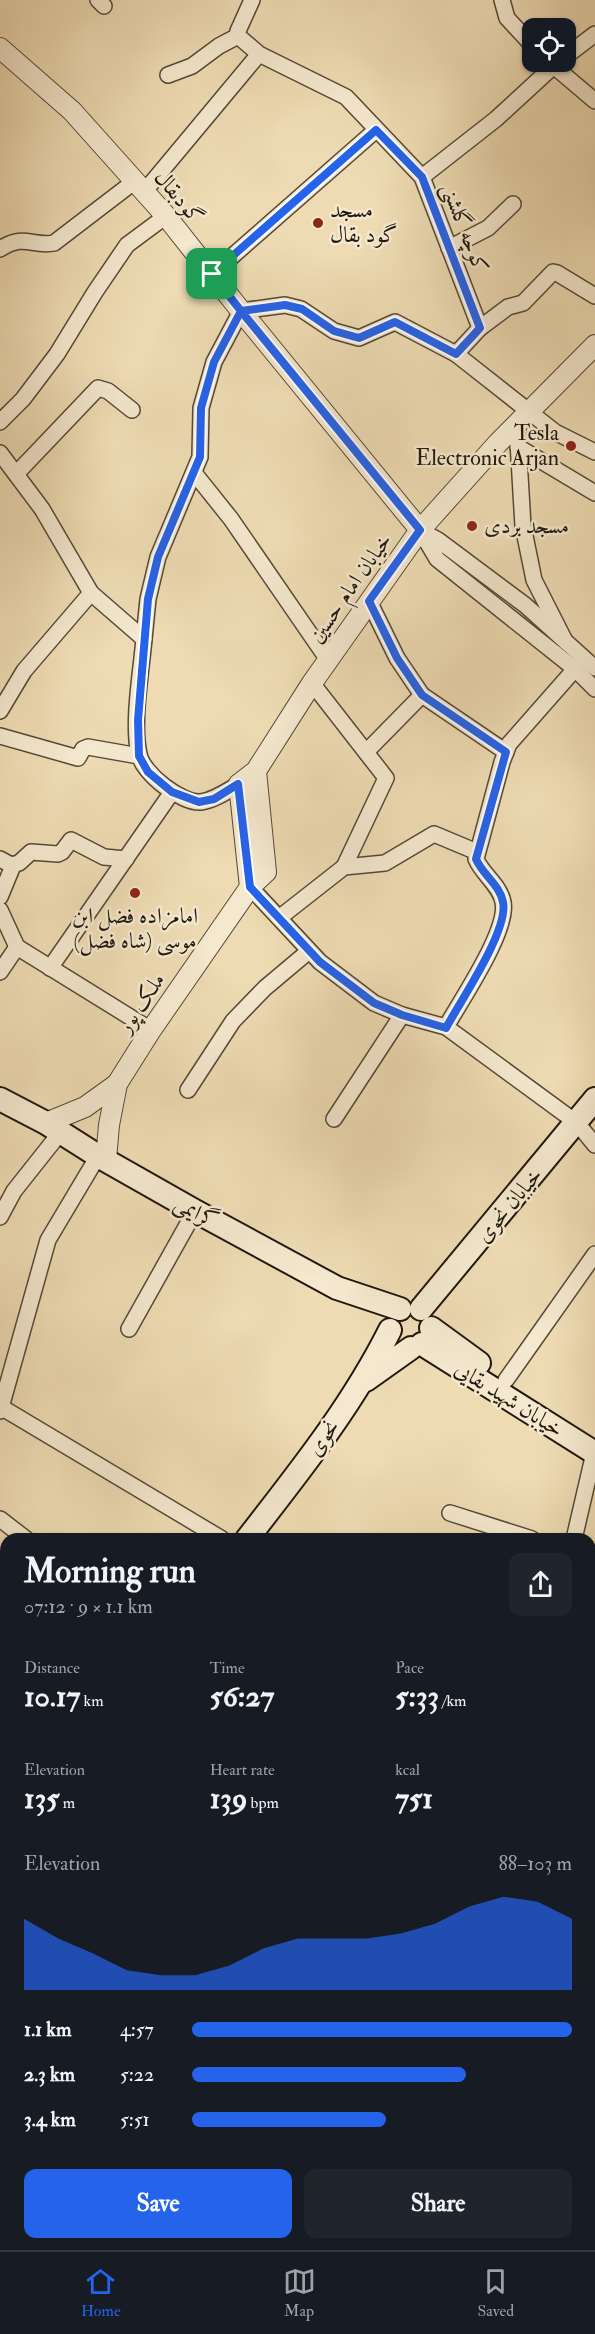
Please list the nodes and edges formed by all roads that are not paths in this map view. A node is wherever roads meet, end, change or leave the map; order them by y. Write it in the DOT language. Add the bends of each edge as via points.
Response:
graph roads {
  1 [pos="252,0"];
  2 [pos="502,0"];
  3 [pos="522,34"];
  4 [pos="595,34"];
  5 [pos="238,36"];
  6 [pos="0,48"];
  7 [pos="576,48"];
  8 [pos="259,54"];
  9 [pos="544,72"];
  10 [pos="563,72"];
  11 [pos="168,75"];
  12 [pos="595,101"];
  13 [pos="376,130"];
  14 [pos="422,177"];
  15 [pos="140,186"];
  16 [pos="513,204"];
  17 [pos="166,216"];
  18 [pos="449,248"];
  19 [pos="0,249"];
  20 [pos="212,274"];
  21 [pos="595,296"];
  22 [pos="241,311"];
  23 [pos="480,328"];
  24 [pos="595,345"];
  25 [pos="456,354"];
  26 [pos="132,410"];
  27 [pos="523,419"];
  28 [pos="0,422"];
  29 [pos="518,447"];
  30 [pos="595,452"];
  31 [pos="0,453"];
  32 [pos="16,474"];
  33 [pos="195,474"];
  34 [pos="595,493"];
  35 [pos="420,530"];
  36 [pos="91,592"];
  37 [pos="369,601"];
  38 [pos="144,639"];
  39 [pos="565,641"];
  40 [pos="328,660"];
  41 [pos="595,668"];
  42 [pos="575,669"];
  43 [pos="312,683"];
  44 [pos="595,689"];
  45 [pos="422,695"];
  46 [pos="0,711"];
  47 [pos="0,736"];
  48 [pos="366,752"];
  49 [pos="506,752"];
  50 [pos="139,756"];
  51 [pos="256,771"];
  52 [pos="238,784"];
  53 [pos="172,792"];
  54 [pos="477,852"];
  55 [pos="126,859"];
  56 [pos="6,862"];
  57 [pos="344,867"];
  58 [pos="250,887"];
  59 [pos="0,897"];
  60 [pos="0,910"];
  61 [pos="279,918"];
  62 [pos="17,947"];
  63 [pos="309,951"];
  64 [pos="50,968"];
  65 [pos="0,972"];
  66 [pos="402,1015"];
  67 [pos="446,1028"];
  68 [pos="151,1030"];
  69 [pos="117,1084"];
  70 [pos="188,1090"];
  71 [pos="595,1100"];
  72 [pos="1,1101"];
  73 [pos="334,1119"];
  74 [pos="577,1123"];
  75 [pos="53,1128"];
  76 [pos="595,1145"];
  77 [pos="102,1158"];
  78 [pos="195,1211"];
  79 [pos="0,1217"];
  80 [pos="595,1254"];
  81 [pos="409,1328"];
  82 [pos="129,1329"];
  83 [pos="506,1380"];
  84 [pos="0,1409"];
  85 [pos="595,1436"];
  86 [pos="595,1453"];
  87 [pos="450,1513"];
  88 [pos="0,1518"];
  89 [pos="19,1533"];
  90 [pos="212,1533"];
  91 [pos="252,1533"];
  92 [pos="513,1533"];
  93 [pos="575,1533"];
  1 -- 5 [label="street"];
  2 -- 3 [label="street" via="507,18"];
  4 -- 7 [label="street"];
  5 -- 8 [label="street, کوچه گلشنی"];
  5 -- 11 [label="street" via="192,66"];
  6 -- 15 [label="street, گودبقال" via="72,111"];
  8 -- 13 [label="street, کوچه گلشنی" via="346,97"];
  8 -- 15 [label="street"];
  9 -- 14 [label="street" via="496,119"];
  10 -- 12 [label="street"];
  13 -- 14 [label="street, کوچه گلشنی"];
  13 -- 20 [label="street"];
  14 -- 18 [label="street, کوچه گلشنی"];
  15 -- 17 [label="street, گودبقال"];
  15 -- 19 [label="street" via="54,243 19,240"];
  16 -- 18 [label="street" via="488,228"];
  17 -- 20 [label="street, گودبقال"];
  17 -- 28 [label="street" via="127,245 57,354"];
  18 -- 23 [label="street, کوچه گلشنی"];
  20 -- 22 [label="street, گودبقال"];
  21 -- 23 [label="street" via="553,272 523,303 508,307"];
  22 -- 25 [label="street" via="285,305 302,309 334,331 359,338 395,322"];
  22 -- 33 [label="street" via="207,384"];
  22 -- 35 [label="street, گودبقال"];
  23 -- 25 [label="street"];
  24 -- 27 [label="street, خیابان امام حسین"];
  25 -- 27 [label="street"];
  26 -- 32 [label="street" via="98,388"];
  27 -- 29 [label="street"];
  27 -- 30 [label="street"];
  27 -- 35 [label="street, خیابان امام حسین"];
  29 -- 34 [label="street"];
  29 -- 39 [label="street" via="523,526 534,580"];
  31 -- 32 [label="street"];
  32 -- 36 [label="street" via="42,509"];
  33 -- 38 [label="street" via="158,557"];
  33 -- 40 [label="street" via="231,519"];
  35 -- 37 [label="street, خیابان امام حسین"];
  35 -- 39 [label="street" via="525,605"];
  35 -- 42 [label="street" via="437,559"];
  36 -- 38 [label="street"];
  36 -- 46 [label="street" via="24,671"];
  37 -- 40 [label="street, خیابان امام حسین"];
  37 -- 45 [label="street" via="397,658"];
  38 -- 50 [label="street"];
  39 -- 41 [label="street"];
  40 -- 43 [label="street, خیابان امام حسین"];
  42 -- 44 [label="street"];
  42 -- 49 [label="street"];
  43 -- 48 [label="street"];
  43 -- 51 [label="street, خیابان امام حسین"];
  45 -- 48 [label="street"];
  45 -- 49 [label="street"];
  47 -- 50 [label="street" via="78,758 88,747"];
  48 -- 57 [label="street" via="386,778"];
  49 -- 54 [label="street"];
  50 -- 53 [label="street" via="148,772"];
  51 -- 52 [label="street, خیابان امام حسین"];
  51 -- 58 [label="street, ملک پور" via="266,872"];
  52 -- 53 [label="street, خیابان امام حسین" via="214,799 199,802"];
  52 -- 58 [label="street"];
  53 -- 55 [label="street"];
  54 -- 57 [label="street" via="435,834 384,863"];
  54 -- 67 [label="street" via="479,866 503,900 504,915 499,933"];
  55 -- 56 [label="street" via="104,856 71,840 58,854 32,852 19,863"];
  55 -- 64 [label="street"];
  56 -- 59 [label="street" via="11,872"];
  57 -- 61 [label="street"];
  58 -- 61 [label="street"];
  58 -- 68 [label="street, ملک پور"];
  60 -- 62 [label="street"];
  61 -- 63 [label="street"];
  62 -- 64 [label="street"];
  62 -- 65 [label="street"];
  63 -- 66 [label="street" via="374,1003"];
  63 -- 70 [label="street" via="233,1021"];
  64 -- 68 [label="street"];
  66 -- 67 [label="street"];
  66 -- 73 [label="street"];
  67 -- 74 [label="street"];
  68 -- 69 [label="street, ملک پور"];
  69 -- 75 [label="street"];
  69 -- 77 [label="street, ملک پور"];
  71 -- 74 [label="main road, خیابان نحوی"];
  72 -- 75 [label="main road, گرایمی"];
  74 -- 76 [label="street"];
  74 -- 81 [label="main road, خیابان نحوی"];
  75 -- 77 [label="main road, گرایمی"];
  75 -- 79 [label="street"];
  77 -- 78 [label="main road, گرایمی"];
  77 -- 84 [label="street" via="48,1240"];
  78 -- 81 [label="main road, گرایمی"];
  78 -- 82 [label="street"];
  80 -- 83 [label="street"];
  81 -- 83 [label="main road, خیابان شهید بقایی"];
  81 -- 86 [label="main road, خیابان شهید بقایی"];
  81 -- 91 [label="main road, نحوی" via="363,1382"];
  83 -- 85 [label="main road, خیابان شهید بقایی"];
  84 -- 90 [label="street"];
  86 -- 93 [label="street"];
  87 -- 92 [label="street"];
  88 -- 89 [label="street"];
}
